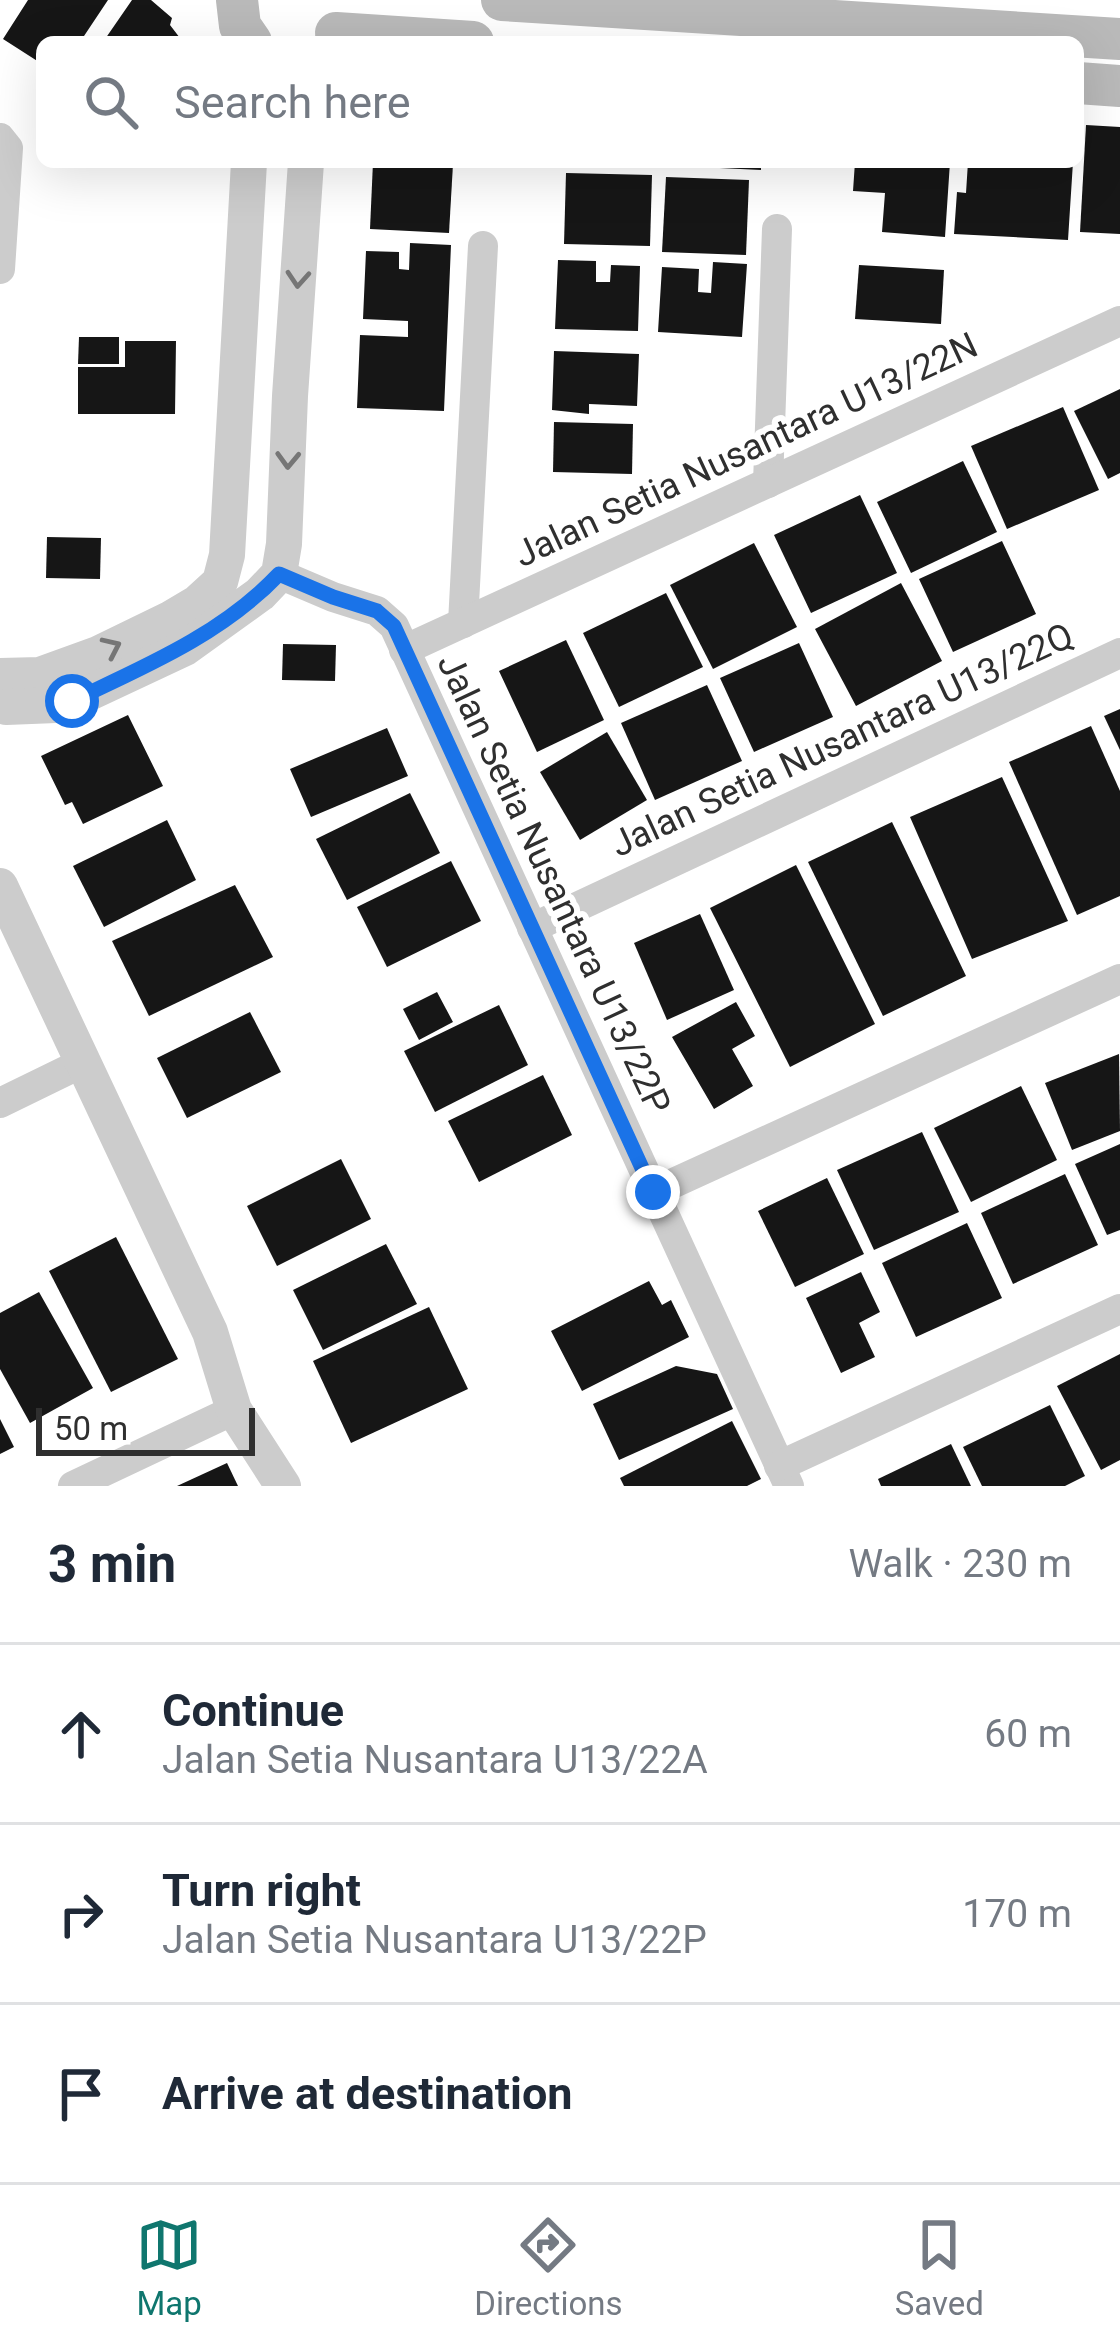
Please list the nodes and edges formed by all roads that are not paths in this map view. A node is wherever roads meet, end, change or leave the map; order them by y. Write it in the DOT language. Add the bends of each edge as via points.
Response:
graph roads {
  1 [pos="502,0"];
  2 [pos="336,25"];
  3 [pos="425,36"];
  4 [pos="1072,36"];
  5 [pos="1084,37"];
  6 [pos="1120,39"];
  7 [pos="1084,83"];
  8 [pos="1120,86"];
  9 [pos="0,138"];
  10 [pos="249,168"];
  11 [pos="306,168"];
  12 [pos="776,229"];
  13 [pos="482,246"];
  14 [pos="0,269"];
  15 [pos="1120,321"];
  16 [pos="768,483"];
  17 [pos="229,521"];
  18 [pos="285,523"];
  19 [pos="220,581"];
  20 [pos="269,584"];
  21 [pos="463,623"];
  22 [pos="404,650"];
  23 [pos="1120,652"];
  24 [pos="2,693"];
  25 [pos="0,886"];
  26 [pos="532,928"];
  27 [pos="1120,979"];
  28 [pos="84,1062"];
  29 [pos="0,1103"];
  30 [pos="653,1192"];
  31 [pos="1120,1309"];
  32 [pos="234,1410"];
  33 [pos="784,1476"];
  34 [pos="73,1486"];
  35 [pos="283,1486"];
  1 -- 4 [label="main road"];
  2 -- 3 [label="main road"];
  5 -- 6 [label="main road"];
  7 -- 8 [label="main road"];
  9 -- 14 [label="street" via="8,148"];
  10 -- 17 [label="street"];
  11 -- 18 [label="street, one-way"];
  12 -- 16 [label="street"];
  13 -- 21 [label="street"];
  15 -- 16 [label="street, Jalan Setia Nusantara U13/22N"];
  16 -- 21 [label="street, Jalan Setia Nusantara U13/22N"];
  17 -- 18 [label="street"];
  17 -- 19 [label="street"];
  18 -- 20 [label="street"];
  19 -- 20 [label="street"];
  24 -- 19 [label="street, one-way" via="98,654 197,603"];
  20 -- 22 [label="street, Jalan Setia Nusantara U13/22P" via="377,611"];
  20 -- 24 [label="street" via="185,647 72,701"];
  21 -- 22 [label="street, Jalan Setia Nusantara U13/22N"];
  22 -- 26 [label="street, Jalan Setia Nusantara U13/22P"];
  23 -- 26 [label="street, Jalan Setia Nusantara U13/22Q"];
  25 -- 28 [label="street"];
  26 -- 30 [label="street, Jalan Setia Nusantara U13/22P"];
  27 -- 30 [label="street"];
  28 -- 29 [label="street"];
  28 -- 32 [label="street" via="210,1332"];
  30 -- 33 [label="street, Jalan Setia Nusantara U13/22P"];
  31 -- 33 [label="street"];
  32 -- 34 [label="street"];
  32 -- 35 [label="street"];
}
